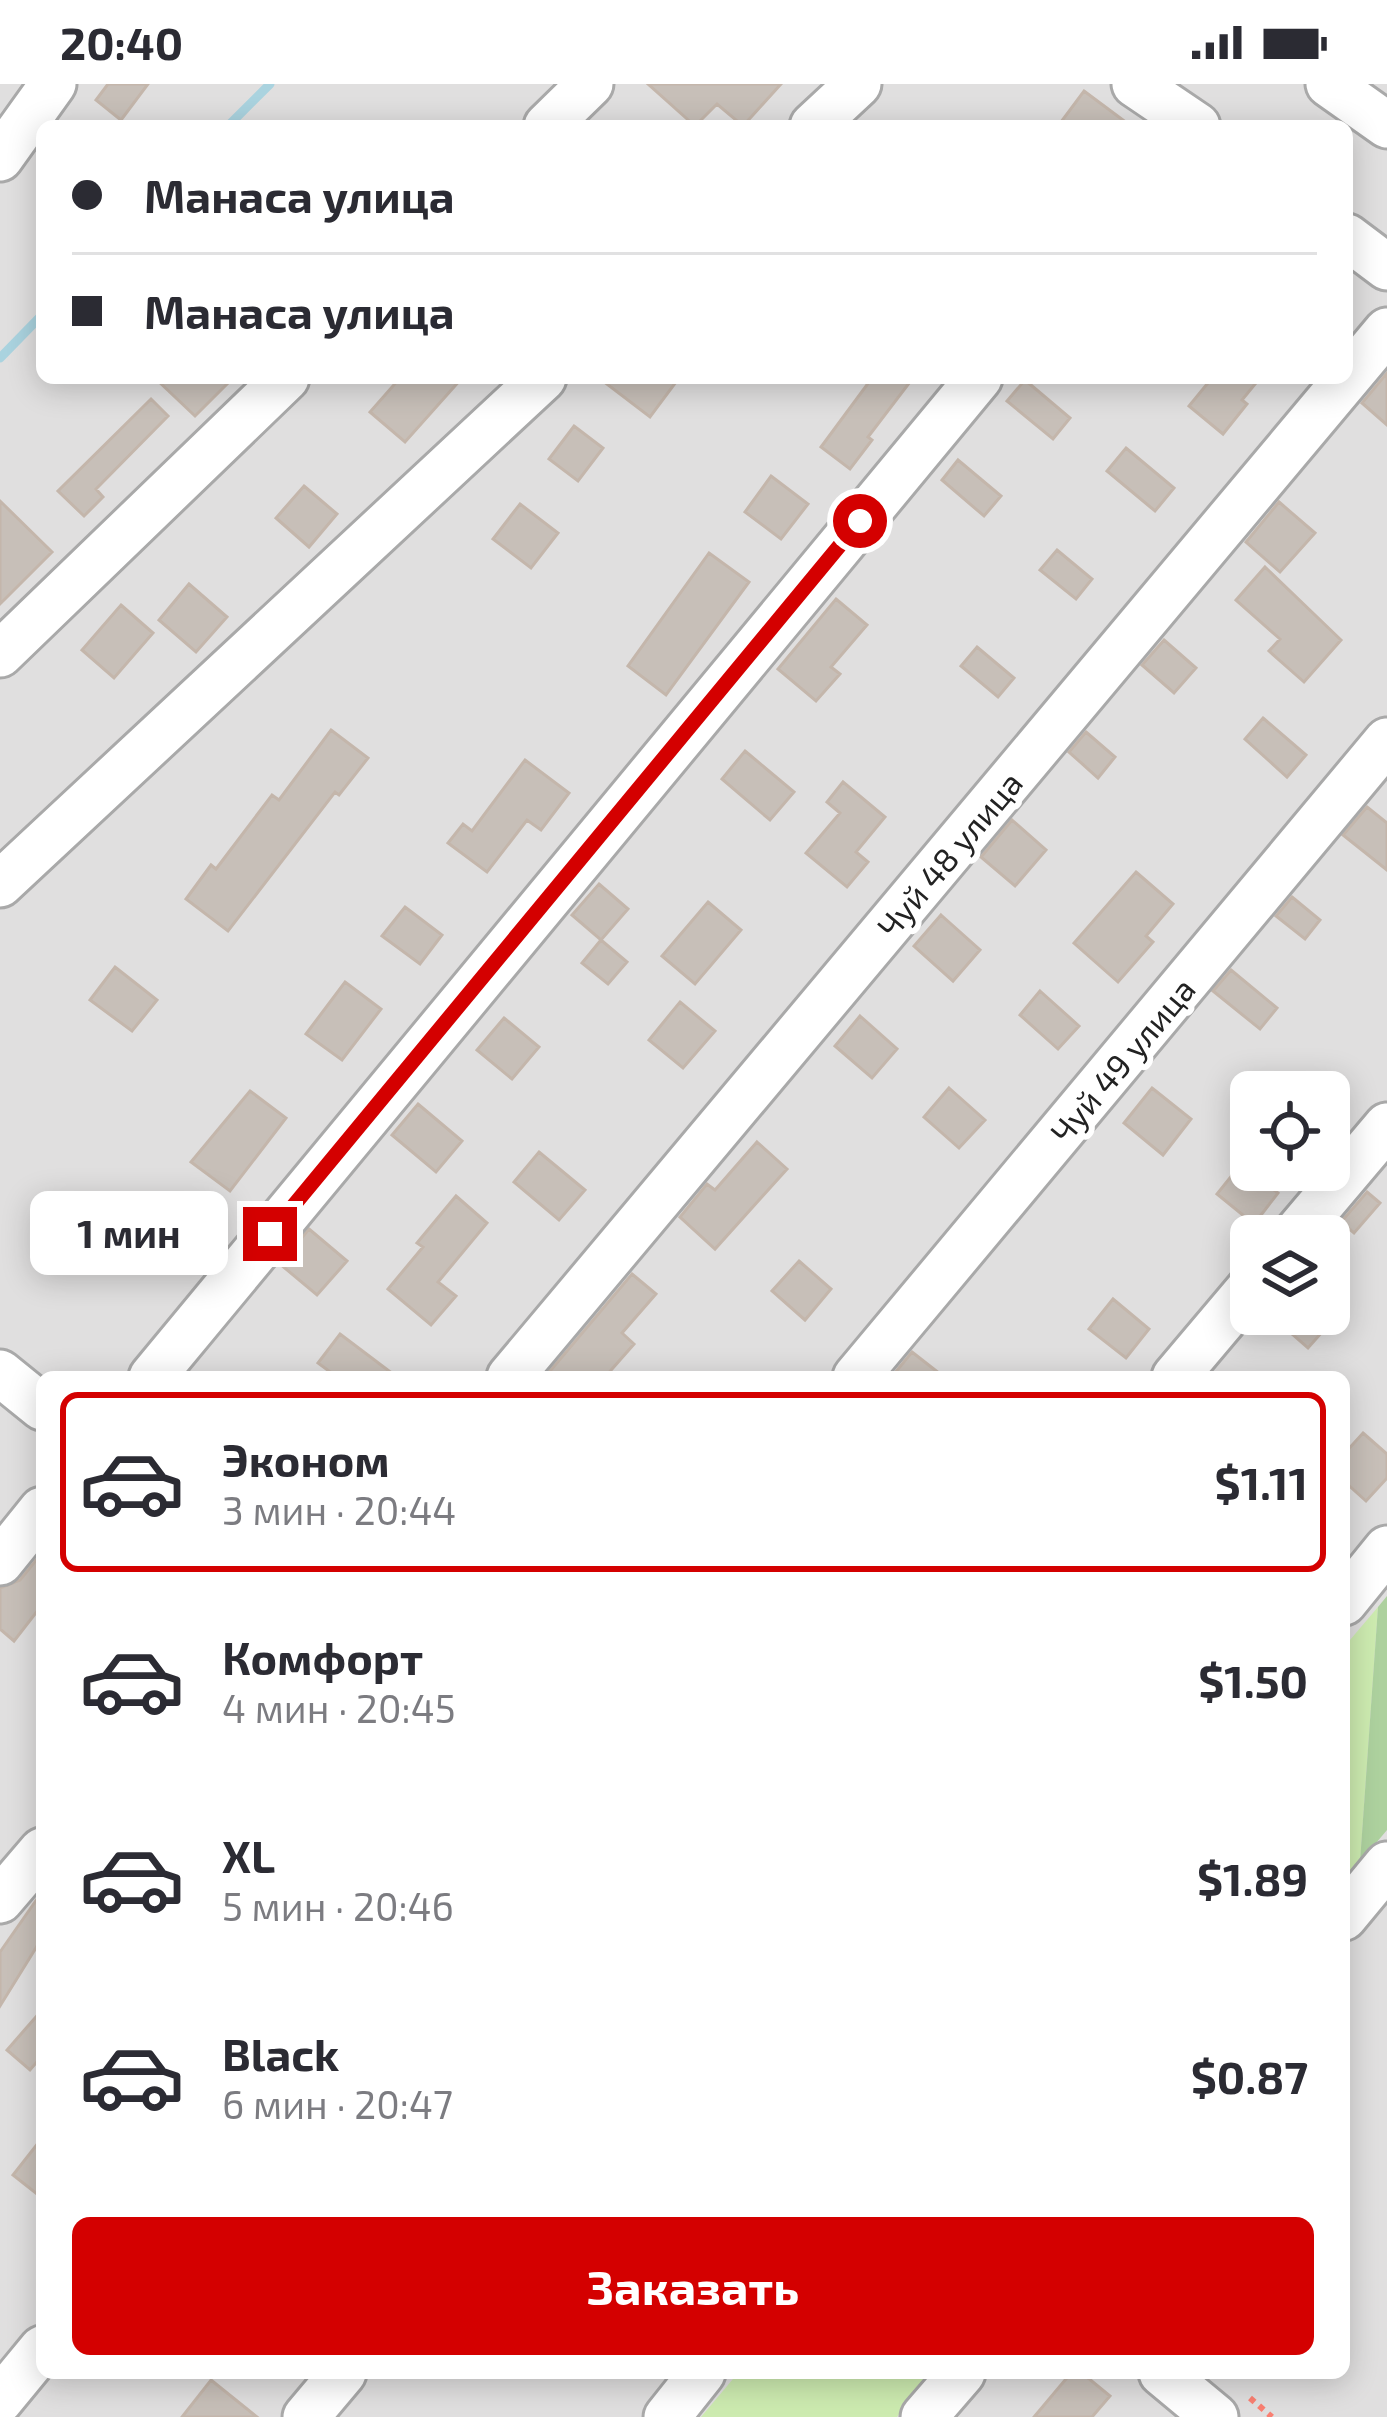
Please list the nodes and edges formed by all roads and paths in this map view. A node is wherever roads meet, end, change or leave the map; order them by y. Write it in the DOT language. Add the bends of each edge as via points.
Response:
graph roads {
  1 [pos="53,84"];
  2 [pos="590,84"];
  3 [pos="858,84"];
  4 [pos="1135,84"];
  5 [pos="1329,84"];
  6 [pos="553,120"];
  7 [pos="819,120"];
  8 [pos="1186,120"];
  9 [pos="1387,125"];
  10 [pos="0,158"];
  11 [pos="1353,242"];
  12 [pos="1387,267"];
  13 [pos="1387,331"];
  14 [pos="1353,372"];
  15 [pos="280,384"];
  16 [pos="536,384"];
  17 [pos="974,384"];
  18 [pos="1343,384"];
  19 [pos="0,654"];
  20 [pos="1387,741"];
  21 [pos="10,859"];
  22 [pos="1387,1126"];
  23 [pos="1312,1215"];
  24 [pos="1230,1312"];
  25 [pos="157,1371"];
  26 [pos="515,1371"];
  27 [pos="861,1371"];
  28 [pos="1180,1371"];
  29 [pos="0,1373"];
  30 [pos="36,1402"];
  31 [pos="36,1517"];
  32 [pos="1387,1549"];
  33 [pos="0,1562"];
  34 [pos="1350,1595"];
  35 [pos="36,1858"];
  36 [pos="1387,1865"];
  37 [pos="0,1900"];
  38 [pos="1350,1910"];
  39 [pos="36,2356"];
  40 [pos="338,2379"];
  41 [pos="697,2379"];
  42 [pos="957,2379"];
  43 [pos="1169,2379"];
  44 [pos="0,2400"];
  45 [pos="306,2417"];
  46 [pos="667,2417"];
  47 [pos="925,2417"];
  48 [pos="1215,2417"];
  1 -- 10 [label="street"];
  2 -- 6 [label="street"];
  3 -- 7 [label="street"];
  4 -- 8 [label="street"];
  5 -- 9 [label="street"];
  11 -- 12 [label="street"];
  13 -- 14 [label="street, Чуй 48 улица"];
  15 -- 19 [label="street"];
  16 -- 21 [label="street"];
  17 -- 25 [label="street"];
  18 -- 26 [label="street, Чуй 48 улица"];
  20 -- 27 [label="street, Чуй 49 улица"];
  22 -- 23 [label="street"];
  24 -- 28 [label="street"];
  29 -- 30 [label="street"];
  31 -- 33 [label="street"];
  32 -- 34 [label="street"];
  35 -- 37 [label="street"];
  36 -- 38 [label="street"];
  39 -- 44 [label="street"];
  40 -- 45 [label="street"];
  41 -- 46 [label="street"];
  42 -- 47 [label="street"];
  43 -- 48 [label="street"];
}
